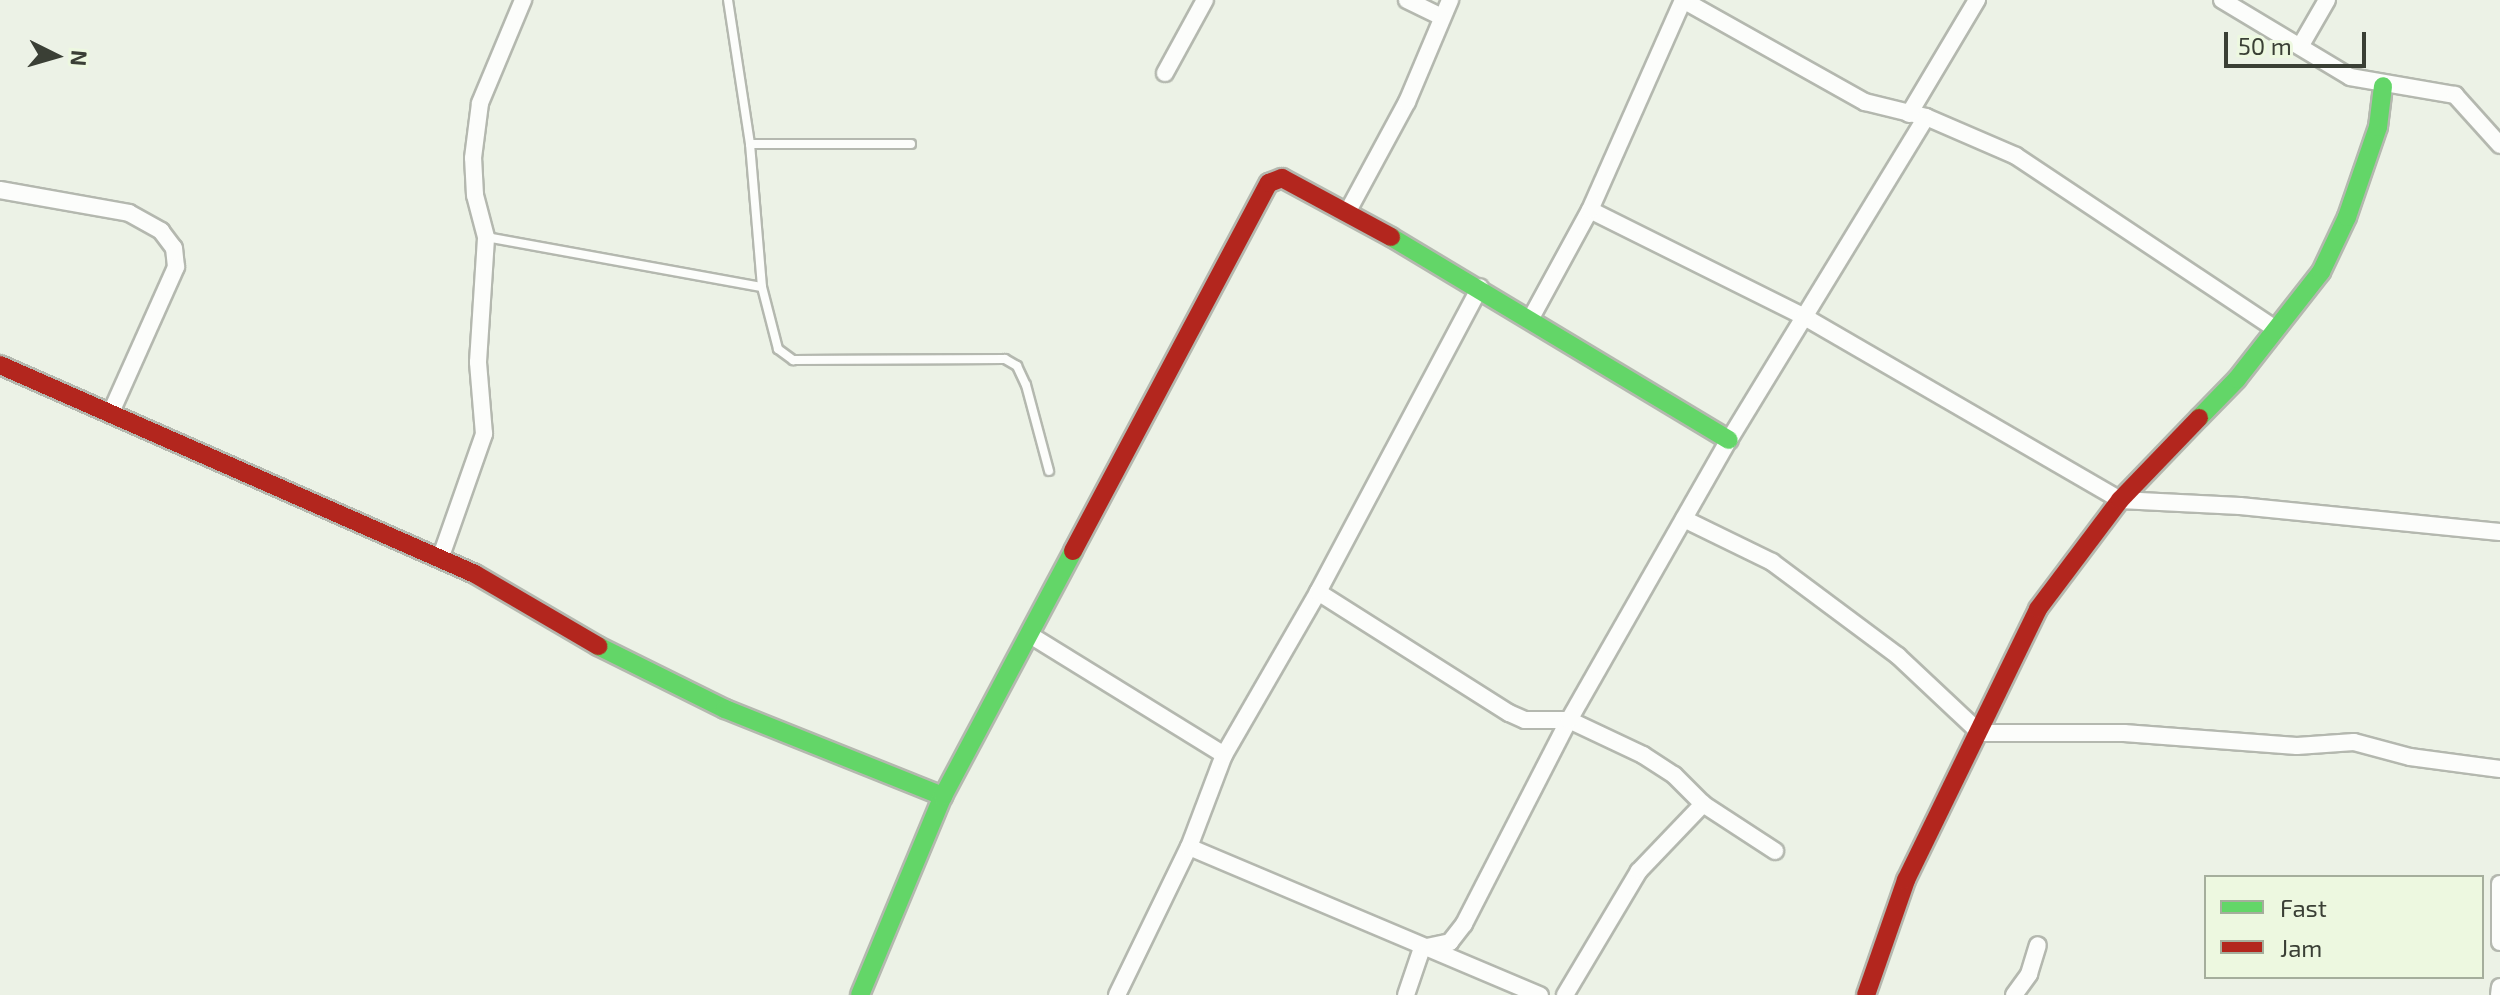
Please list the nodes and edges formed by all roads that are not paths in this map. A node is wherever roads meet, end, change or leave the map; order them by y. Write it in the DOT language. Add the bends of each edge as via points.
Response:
graph roads {
  1 [pos="523,0"];
  2 [pos="728,0"];
  3 [pos="1205,0"];
  4 [pos="1407,0"];
  5 [pos="1450,0"];
  6 [pos="1683,0"];
  7 [pos="1977,0"];
  8 [pos="2222,0"];
  9 [pos="2327,0"];
  10 [pos="1442,17"];
  11 [pos="2301,45"];
  12 [pos="1165,73"];
  13 [pos="2383,86"];
  14 [pos="1918,115"];
  15 [pos="750,144"];
  16 [pos="911,144"];
  17 [pos="2500,145"];
  18 [pos="0,190"];
  19 [pos="1590,210"];
  20 [pos="1348,211"];
  21 [pos="486,237"];
  22 [pos="762,287"];
  23 [pos="1480,287"];
  24 [pos="1803,316"];
  25 [pos="1531,318"];
  26 [pos="2274,328"];
  27 [pos="0,365"];
  28 [pos="111,412"];
  29 [pos="1729,440"];
  30 [pos="1049,471"];
  31 [pos="2120,500"];
  32 [pos="1684,519"];
  33 [pos="2500,532"];
  34 [pos="440,559"];
  35 [pos="1318,592"];
  36 [pos="1030,635"];
  37 [pos="1569,720"];
  38 [pos="1980,733"];
  39 [pos="1224,755"];
  40 [pos="2500,769"];
  41 [pos="943,796"];
  42 [pos="1703,804"];
  43 [pos="1189,847"];
  44 [pos="1775,851"];
  45 [pos="2500,884"];
  46 [pos="2500,942"];
  47 [pos="2038,945"];
  48 [pos="1422,948"];
  49 [pos="2500,987"];
  50 [pos="860,995"];
  51 [pos="1117,995"];
  52 [pos="1406,995"];
  53 [pos="1540,995"];
  54 [pos="1565,995"];
  55 [pos="1866,995"];
  56 [pos="2014,995"];
  57 [pos="2499,995"];
  1 -- 21 [label="street" via="480,103 475,195"];
  2 -- 15 [label="lane"];
  3 -- 12 [label="street"];
  4 -- 10 [label="street"];
  5 -- 10 [label="street"];
  6 -- 14 [label="street" via="1865,102"];
  6 -- 19 [label="street"];
  7 -- 14 [label="street"];
  8 -- 11 [label="street"];
  9 -- 11 [label="street"];
  10 -- 20 [label="street" via="1407,102"];
  11 -- 13 [label="street" via="2350,77"];
  13 -- 17 [label="street" via="2442,89 2455,95"];
  13 -- 26 [label="street" via="2378,127 2347,217 2321,272"];
  14 -- 24 [label="street"];
  14 -- 26 [label="street" via="2016,156"];
  15 -- 16 [label="lane"];
  15 -- 22 [label="lane"];
  18 -- 28 [label="street" via="129,213 161,231 174,248 176,267"];
  19 -- 24 [label="street"];
  19 -- 25 [label="street"];
  20 -- 23 [label="street"];
  20 -- 36 [label="street" via="1282,178 1269,183"];
  21 -- 22 [label="lane"];
  21 -- 34 [label="street" via="478,362 484,434"];
  22 -- 30 [label="lane" via="778,349 793,360 1005,359 1017,366"];
  23 -- 25 [label="street"];
  23 -- 35 [label="street"];
  24 -- 29 [label="street"];
  24 -- 31 [label="street"];
  25 -- 29 [label="street"];
  26 -- 31 [label="street" via="2237,379"];
  27 -- 28 [label="street"];
  28 -- 34 [label="street"];
  29 -- 32 [label="street"];
  31 -- 33 [label="street" via="2240,506"];
  31 -- 38 [label="street" via="2038,609"];
  32 -- 37 [label="street"];
  32 -- 38 [label="street" via="1783,569 1898,656"];
  34 -- 41 [label="street" via="725,709"];
  35 -- 37 [label="street" via="1509,713 1525,720"];
  35 -- 39 [label="street"];
  36 -- 39 [label="street"];
  36 -- 41 [label="street"];
  37 -- 42 [label="street" via="1664,768"];
  37 -- 48 [label="street" via="1464,924 1450,942"];
  38 -- 40 [label="street" via="2124,733 2297,746 2354,742 2410,757"];
  38 -- 55 [label="street" via="1906,880"];
  39 -- 43 [label="street"];
  41 -- 50 [label="street"];
  42 -- 44 [label="street"];
  42 -- 54 [label="street" via="1639,871"];
  43 -- 48 [label="street"];
  43 -- 51 [label="street"];
  45 -- 46 [label="street"];
  47 -- 56 [label="street" via="2029,974"];
  48 -- 52 [label="street"];
  48 -- 53 [label="street"];
  49 -- 57 [label="street"];
}
